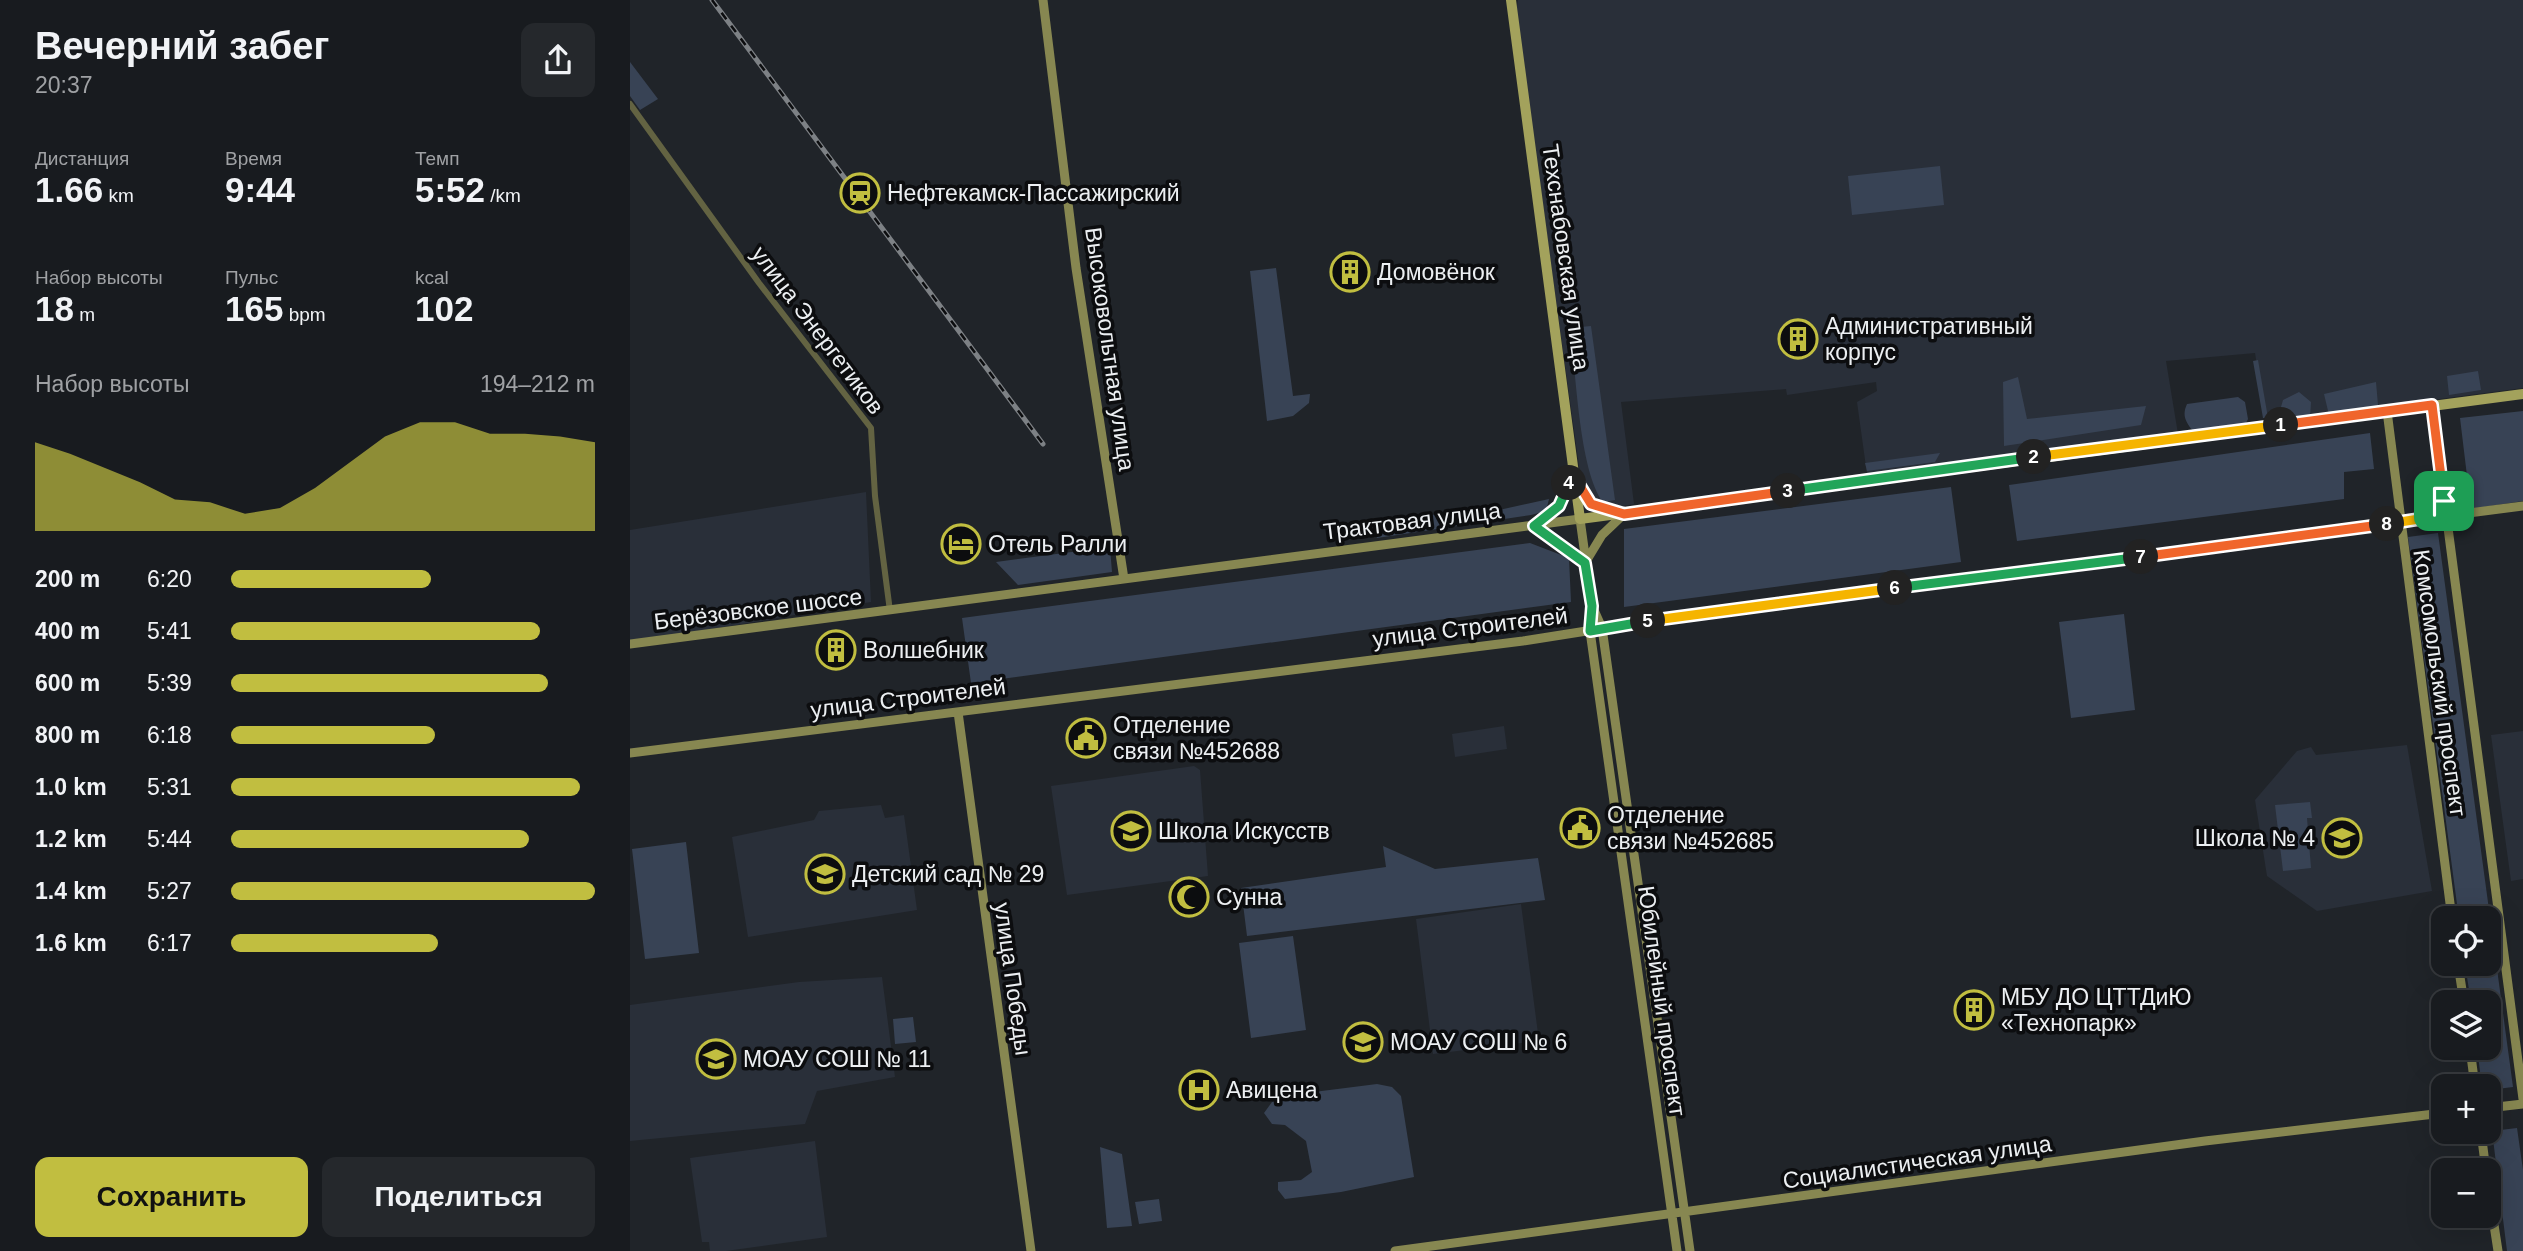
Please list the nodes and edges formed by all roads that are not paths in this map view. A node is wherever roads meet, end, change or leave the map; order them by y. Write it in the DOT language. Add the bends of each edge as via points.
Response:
graph roads {
  1 [pos="1043,0"];
  2 [pos="1511,0"];
  3 [pos="630,104"];
  4 [pos="2523,394"];
  5 [pos="2432,405"];
  6 [pos="2387,411"];
  7 [pos="1572,473"];
  8 [pos="2523,506"];
  9 [pos="1624,514"];
  10 [pos="2445,515"];
  11 [pos="1580,519"];
  12 [pos="2400,522"];
  13 [pos="1534,526"];
  14 [pos="1585,563"];
  15 [pos="1124,579"];
  16 [pos="1592,606"];
  17 [pos="890,611"];
  18 [pos="1602,628"];
  19 [pos="1590,631"];
  20 [pos="630,644"];
  21 [pos="958,712"];
  22 [pos="630,753"];
  23 [pos="2450,906"];
  24 [pos="2523,1102"];
  25 [pos="2501,1106"];
  26 [pos="2431,1114"];
  27 [pos="1685,1213"];
  28 [pos="1672,1215"];
  29 [pos="2494,1228"];
  30 [pos="1031,1251"];
  31 [pos="1395,1251"];
  32 [pos="1677,1251"];
  33 [pos="1690,1251"];
  34 [pos="2498,1251"];
  1 -- 15 [label="main road, Высоковольтная улица" via="1076,268"];
  2 -- 7 [label="main road, Техснабовская улица"];
  3 -- 17 [label="street, улица Энергетиков" via="871,428"];
  4 -- 5 [label="main road, Трактовая улица"];
  5 -- 6 [label="main road, Трактовая улица"];
  5 -- 10 [label="main road, Комсомольский проспект"];
  6 -- 9 [label="main road, Трактовая улица"];
  6 -- 12 [label="main road, Комсомольский проспект"];
  7 -- 9 [label="main road" via="1591,504"];
  7 -- 11 [label="main road, Техснабовская улица"];
  7 -- 13 [label="main road" via="1559,506"];
  8 -- 10 [label="main road, улица Строителей"];
  9 -- 11 [label="main road, Трактовая улица"];
  9 -- 14 [label="main road" via="1602,535"];
  10 -- 12 [label="main road, улица Строителей"];
  10 -- 24 [label="main road, Комсомольский проспект"];
  11 -- 13 [label="main road, Трактовая улица"];
  11 -- 14 [label="main road"];
  12 -- 18 [label="main road, улица Строителей"];
  12 -- 23 [label="main road, Комсомольский проспект"];
  13 -- 14 [label="main road"];
  13 -- 15 [label="main road, Трактовая улица"];
  14 -- 16 [label="main road"];
  15 -- 17 [label="main road, Трактовая улица"];
  16 -- 18 [label="main road"];
  16 -- 19 [label="main road, Юбилейный проспект"];
  17 -- 20 [label="main road, Берёзовское шоссе"];
  18 -- 19 [label="main road, улица Строителей"];
  18 -- 27 [label="main road"];
  19 -- 21 [label="main road, улица Строителей"];
  19 -- 28 [label="main road, Юбилейный проспект"];
  21 -- 22 [label="main road, улица Строителей"];
  21 -- 30 [label="main road, улица Победы"];
  24 -- 25 [label="main road"];
  26 -- 27 [label="main road, Социалистическая улица"];
  27 -- 28 [label="main road, Социалистическая улица"];
  27 -- 33 [label="main road"];
  28 -- 31 [label="main road, Социалистическая улица"];
  28 -- 32 [label="main road, Юбилейный проспект"];
  29 -- 34 [label="main road"];
}
